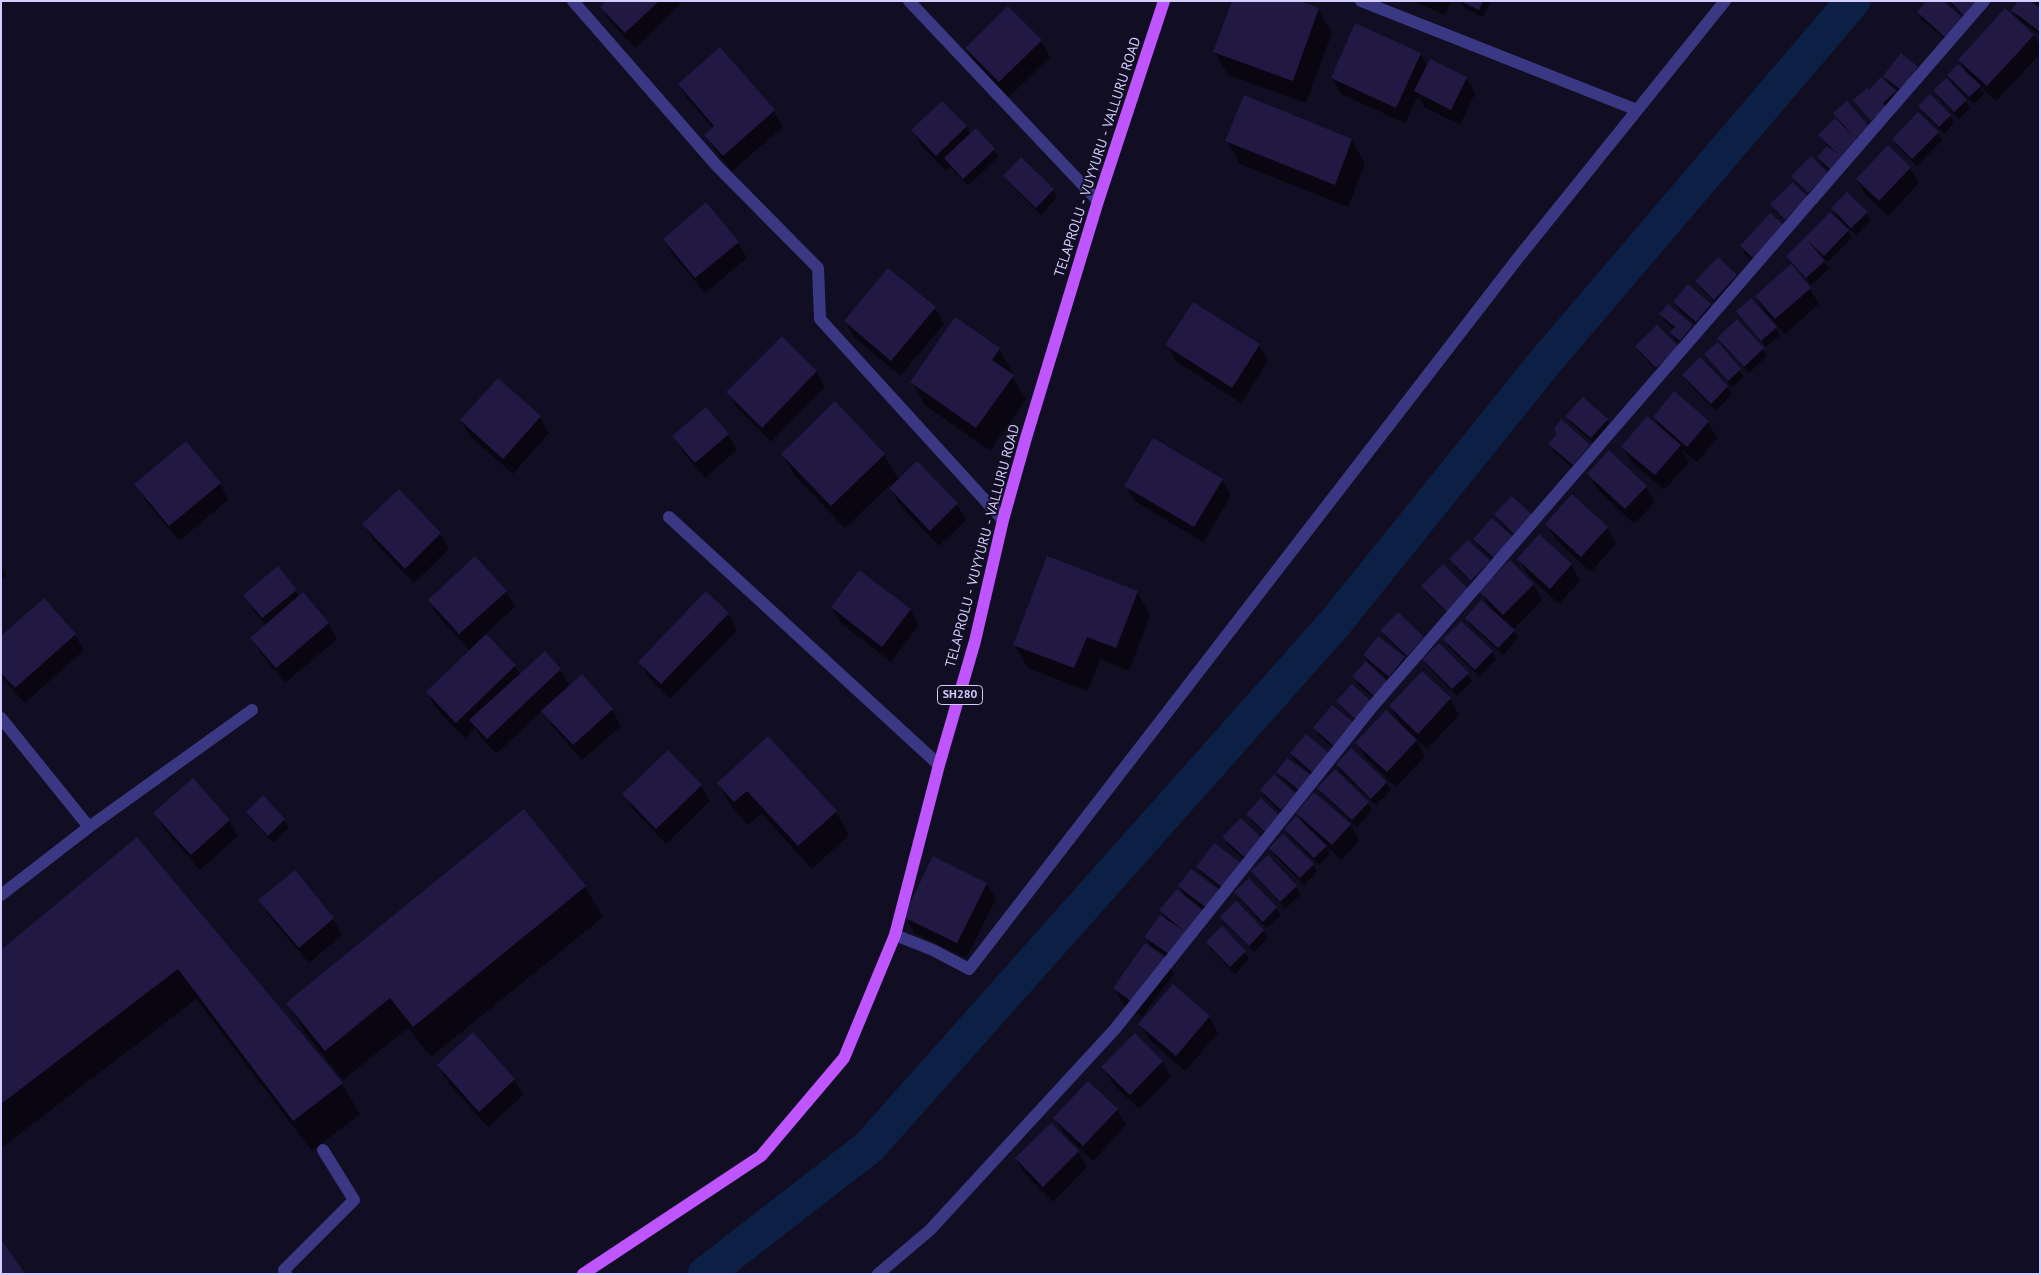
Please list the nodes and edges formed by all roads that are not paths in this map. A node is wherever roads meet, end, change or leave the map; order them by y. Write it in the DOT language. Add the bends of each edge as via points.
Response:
graph roads {
  1 [pos="573,1"];
  2 [pos="909,1"];
  3 [pos="1164,1"];
  4 [pos="1361,1"];
  5 [pos="1725,1"];
  6 [pos="1984,1"];
  7 [pos="1637,110"];
  8 [pos="1098,201"];
  9 [pos="669,517"];
  10 [pos="1003,520"];
  11 [pos="252,710"];
  12 [pos="1,718"];
  13 [pos="939,765"];
  14 [pos="90,827"];
  15 [pos="1,895"];
  16 [pos="895,935"];
  17 [pos="323,1150"];
  18 [pos="286,1274"];
  19 [pos="583,1274"];
  20 [pos="878,1274"];
  1 -- 10 [label="street" via="717,166 818,268 820,319"];
  2 -- 8 [label="street"];
  3 -- 8 [label="main road, TELAPROLU - VUYYURU - VALLURU ROAD / SH280"];
  4 -- 7 [label="street"];
  5 -- 7 [label="street"];
  6 -- 20 [label="street" via="1372,707 1115,1029 930,1230"];
  7 -- 16 [label="street" via="1512,266 970,969"];
  8 -- 10 [label="main road, TELAPROLU - VUYYURU - VALLURU ROAD / SH280"];
  9 -- 13 [label="street"];
  10 -- 13 [label="main road, TELAPROLU - VUYYURU - VALLURU ROAD / SH280" via="975,641"];
  11 -- 14 [label="street"];
  12 -- 14 [label="street"];
  13 -- 16 [label="main road, TELAPROLU - VUYYURU - VALLURU ROAD / SH280"];
  14 -- 15 [label="street"];
  16 -- 19 [label="main road, TELAPROLU - VUYYURU - VALLURU ROAD / SH280" via="844,1058 761,1156"];
  17 -- 18 [label="street" via="354,1200 284,1270"];
}
